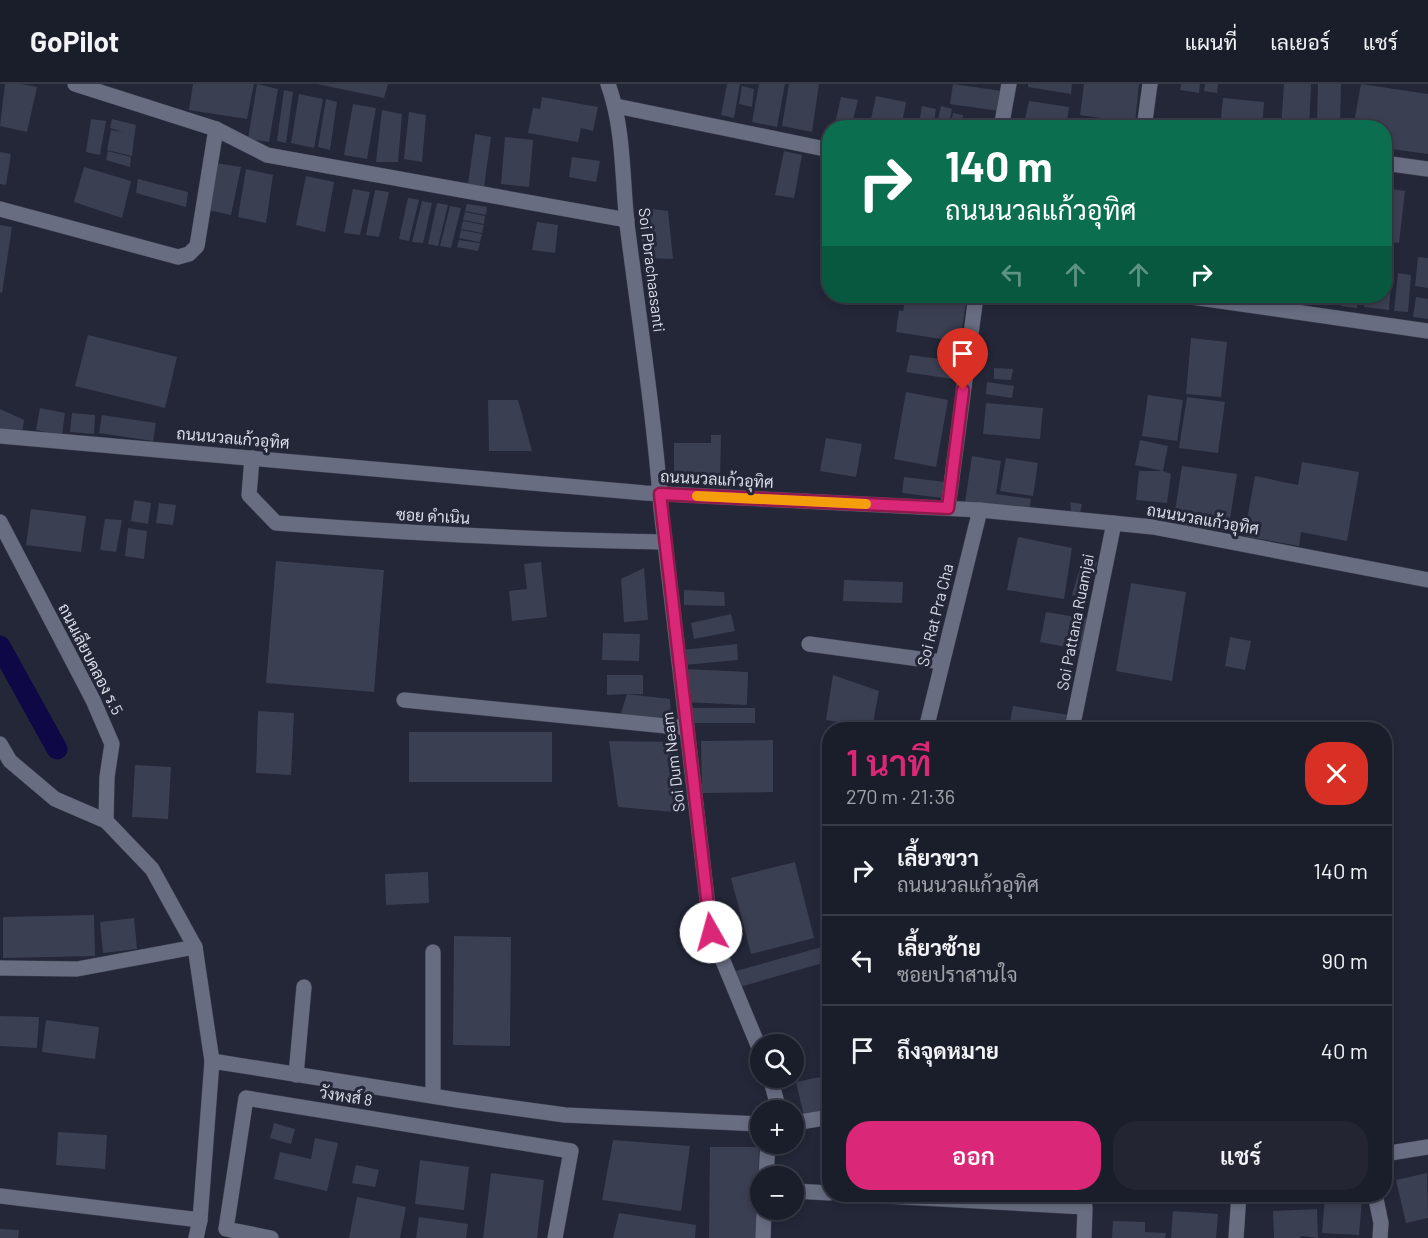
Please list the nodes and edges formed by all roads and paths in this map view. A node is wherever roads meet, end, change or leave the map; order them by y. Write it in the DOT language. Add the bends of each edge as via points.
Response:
graph roads {
  1 [pos="75,84"];
  2 [pos="608,84"];
  3 [pos="1009,84"];
  4 [pos="1150,84"];
  5 [pos="616,106"];
  6 [pos="1002,120"];
  7 [pos="1145,120"];
  8 [pos="216,129"];
  9 [pos="822,148"];
  10 [pos="1392,164"];
  11 [pos="1428,169"];
  12 [pos="0,209"];
  13 [pos="627,220"];
  14 [pos="975,303"];
  15 [pos="1234,303"];
  16 [pos="1428,331"];
  17 [pos="0,436"];
  18 [pos="252,458"];
  19 [pos="658,461"];
  20 [pos="660,494"];
  21 [pos="948,508"];
  22 [pos="980,510"];
  23 [pos="0,522"];
  24 [pos="1113,523"];
  25 [pos="665,542"];
  26 [pos="1428,580"];
  27 [pos="809,644"];
  28 [pos="942,662"];
  29 [pos="404,700"];
  30 [pos="928,722"];
  31 [pos="1073,722"];
  32 [pos="687,728"];
  33 [pos="0,744"];
  34 [pos="106,821"];
  35 [pos="195,947"];
  36 [pos="433,952"];
  37 [pos="0,968"];
  38 [pos="304,987"];
  39 [pos="753,1034"];
  40 [pos="212,1061"];
  41 [pos="296,1075"];
  42 [pos="432,1096"];
  43 [pos="822,1118"];
  44 [pos="804,1121"];
  45 [pos="750,1124"];
  46 [pos="1428,1147"];
  47 [pos="1392,1153"];
  48 [pos="804,1192"];
  49 [pos="822,1193"];
  50 [pos="0,1196"];
  51 [pos="1071,1202"];
  52 [pos="1238,1202"];
  53 [pos="1377,1202"];
  54 [pos="200,1220"];
  55 [pos="764,1220"];
  56 [pos="196,1238"];
  57 [pos="271,1238"];
  58 [pos="555,1238"];
  59 [pos="763,1238"];
  60 [pos="1084,1238"];
  61 [pos="1236,1238"];
  62 [pos="1380,1238"];
  1 -- 8 [label="street"];
  2 -- 5 [label="street, Soi Pbrachaasanti"];
  3 -- 6 [label="street"];
  4 -- 7 [label="street"];
  5 -- 9 [label="street"];
  5 -- 13 [label="street, Soi Pbrachaasanti"];
  8 -- 12 [label="street" via="197,246 189,254 178,257"];
  8 -- 13 [label="street" via="267,155"];
  10 -- 11 [label="street"];
  13 -- 19 [label="street, Soi Pbrachaasanti"];
  14 -- 21 [label="street"];
  15 -- 16 [label="street"];
  17 -- 18 [label="street, ถนนนวลแก้วอุทิศ"];
  18 -- 20 [label="street, ถนนนวลแก้วอุทิศ"];
  18 -- 25 [label="street, ซอย ดำเนิน" via="249,495 276,523 397,532"];
  19 -- 20 [label="street, Soi Dum Neam"];
  20 -- 21 [label="street, ถนนนวลแก้วอุทิศ"];
  20 -- 25 [label="street, Soi Dum Neam"];
  21 -- 22 [label="street, ถนนนวลแก้วอุทิศ"];
  22 -- 24 [label="street, ถนนนวลแก้วอุทิศ"];
  22 -- 28 [label="street, Soi Rat Pra Cha"];
  23 -- 34 [label="street, ถนนเลียบคลอง ร.5" via="112,744"];
  24 -- 26 [label="street, ถนนนวลแก้วอุทิศ" via="1153,527"];
  24 -- 31 [label="street, Soi Pattana Ruamjai"];
  25 -- 32 [label="street, Soi Dum Neam"];
  27 -- 28 [label="street"];
  28 -- 30 [label="street, Soi Rat Pra Cha"];
  29 -- 32 [label="street"];
  32 -- 39 [label="street, Soi Dum Neam" via="711,932"];
  33 -- 34 [label="street" via="10,761 55,799"];
  34 -- 35 [label="street" via="152,868"];
  35 -- 37 [label="street" via="77,969"];
  35 -- 40 [label="street"];
  36 -- 42 [label="street"];
  38 -- 41 [label="street"];
  40 -- 41 [label="street"];
  40 -- 54 [label="street"];
  41 -- 42 [label="street"];
  42 -- 45 [label="street" via="565,1115"];
  43 -- 44 [label="street"];
  46 -- 47 [label="street"];
  48 -- 49 [label="street"];
  50 -- 54 [label="street"];
  51 -- 60 [label="street" via="1085,1207"];
  52 -- 61 [label="street"];
  53 -- 62 [label="street"];
  54 -- 56 [label="street"];
  55 -- 59 [label="street"];
  57 -- 58 [label="street, วังหงส์ 8" via="226,1229 246,1098 571,1151"];
}
